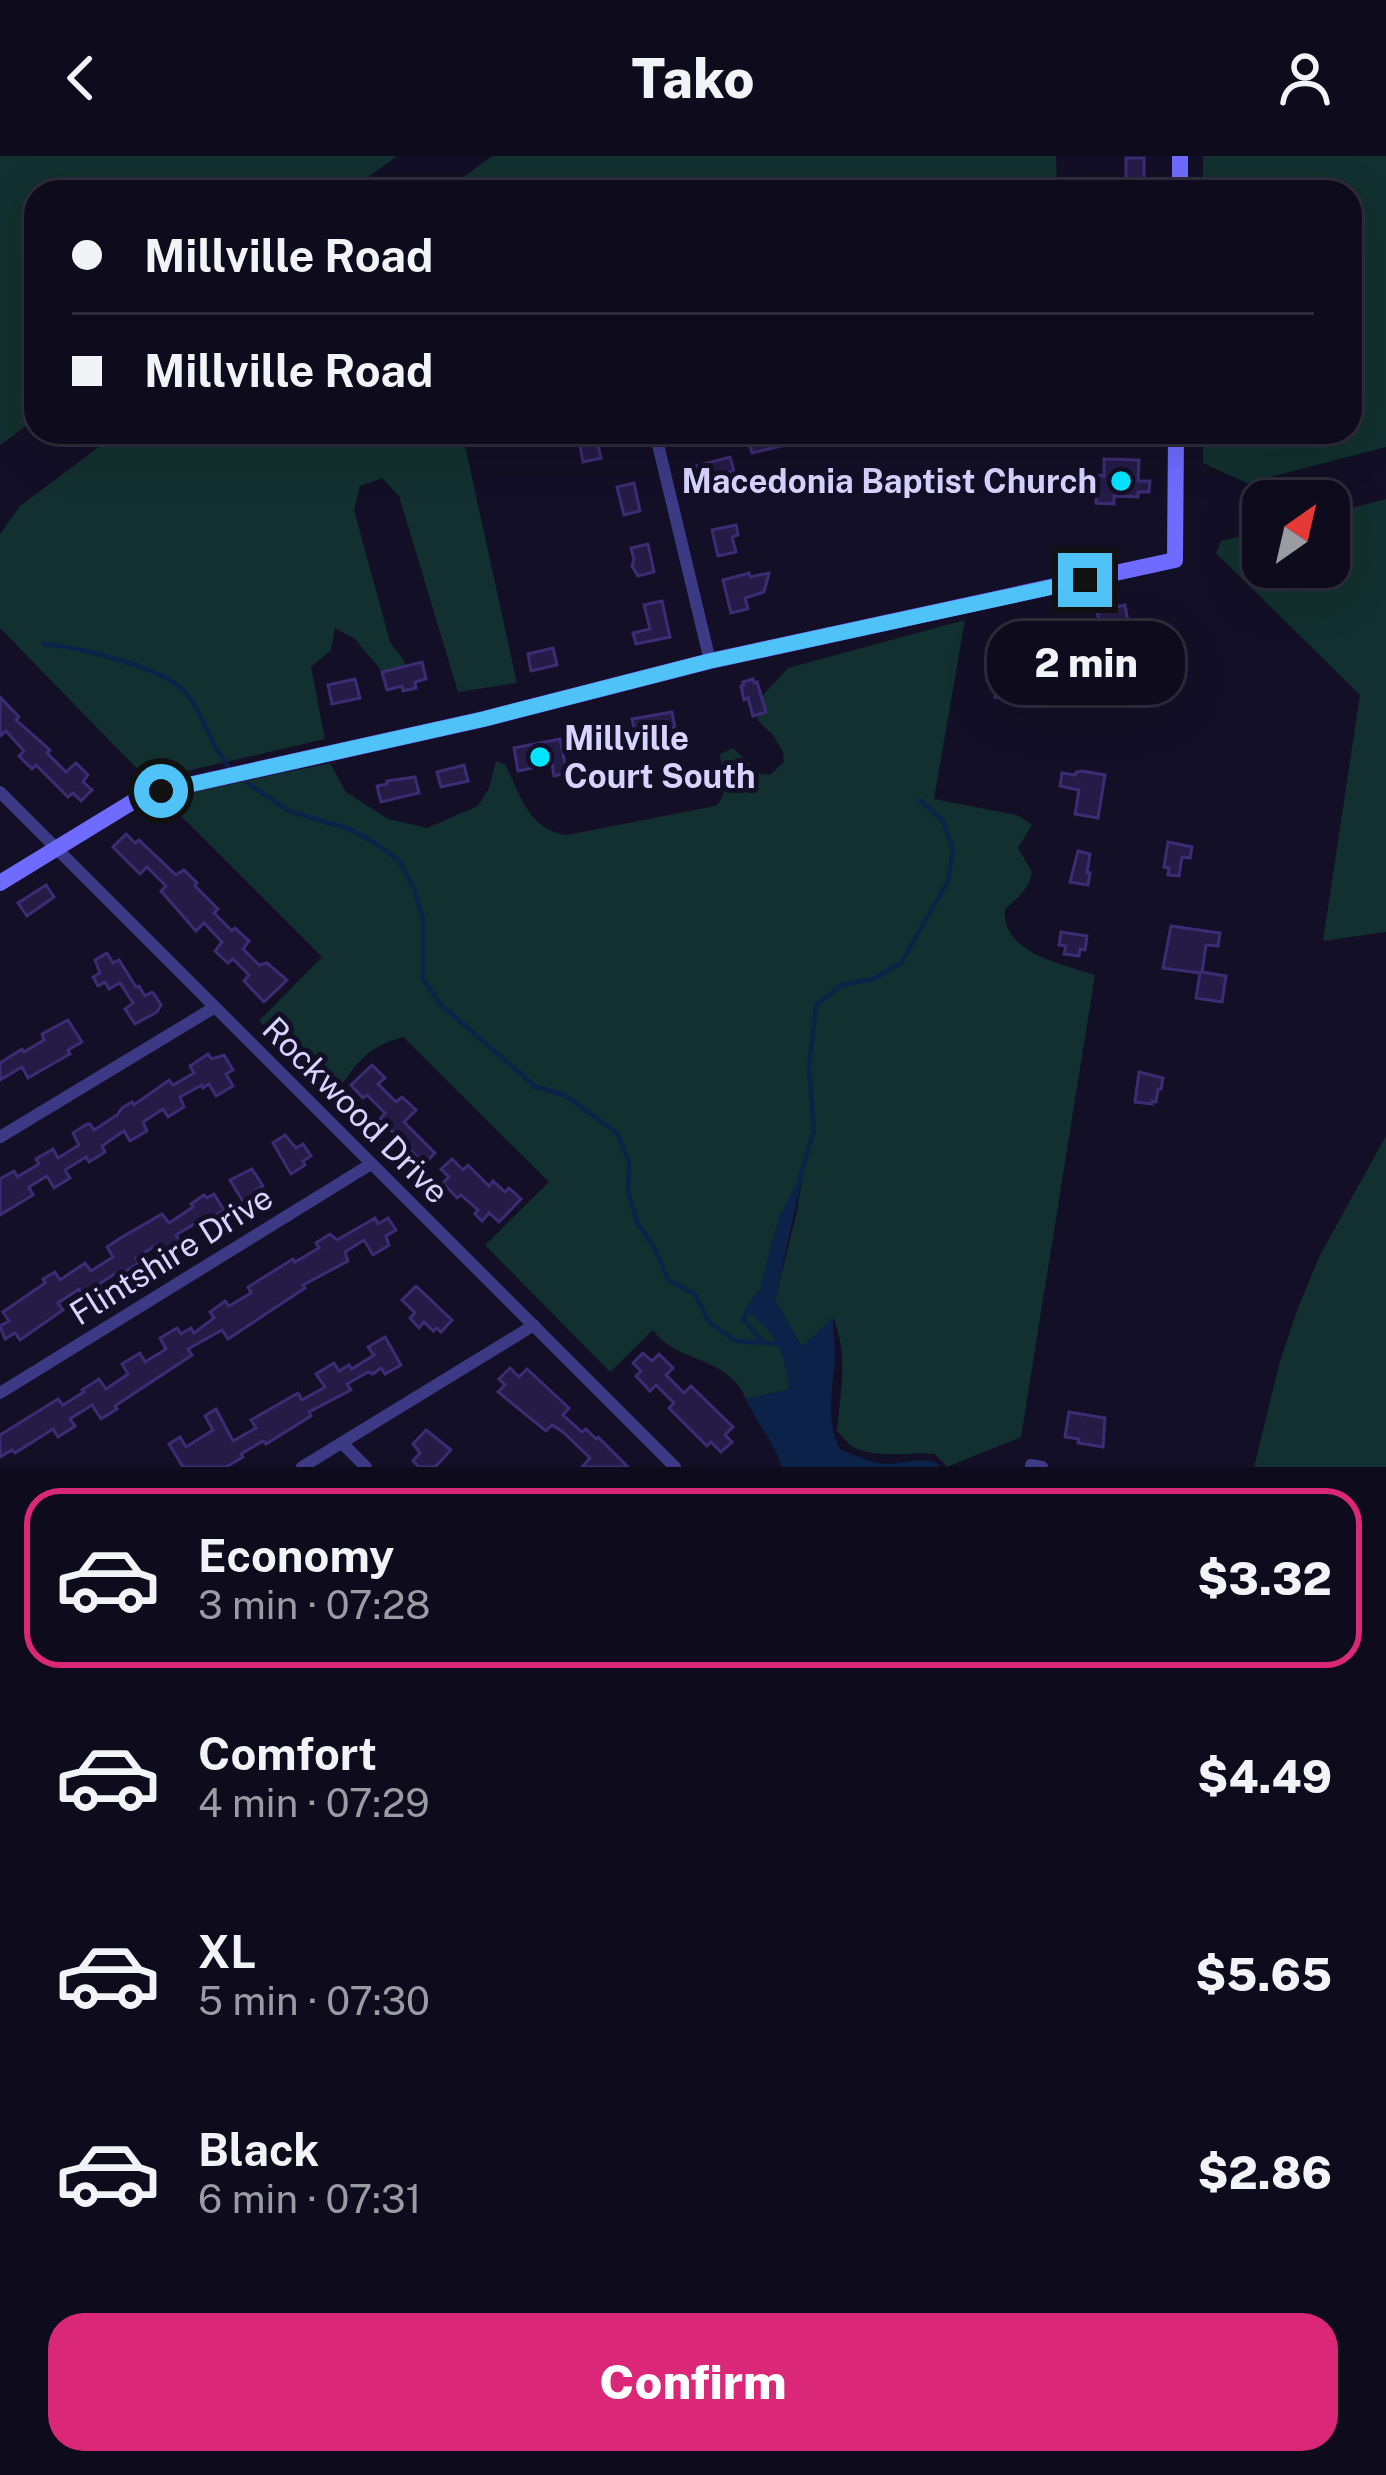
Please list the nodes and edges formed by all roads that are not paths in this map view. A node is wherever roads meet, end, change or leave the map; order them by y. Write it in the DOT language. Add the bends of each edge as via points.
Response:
graph roads {
  1 [pos="658,444"];
  2 [pos="1176,444"];
  3 [pos="710,661"];
  4 [pos="0,792"];
  5 [pos="57,848"];
  6 [pos="0,883"];
  7 [pos="215,1007"];
  8 [pos="0,1137"];
  9 [pos="371,1164"];
  10 [pos="534,1325"];
  11 [pos="0,1393"];
  12 [pos="342,1443"];
  13 [pos="302,1467"];
  14 [pos="366,1467"];
  15 [pos="675,1467"];
  1 -- 3 [label="street"];
  2 -- 3 [label="street" via="1175,560"];
  3 -- 5 [label="street" via="161,791"];
  4 -- 5 [label="street, Rockwood Drive"];
  5 -- 6 [label="street"];
  5 -- 7 [label="street, Rockwood Drive"];
  7 -- 8 [label="street"];
  7 -- 9 [label="street, Rockwood Drive"];
  9 -- 10 [label="street, Rockwood Drive"];
  9 -- 11 [label="street, Flintshire Drive"];
  10 -- 12 [label="street"];
  10 -- 15 [label="street, Rockwood Drive"];
  12 -- 13 [label="street"];
  12 -- 14 [label="street"];
}
